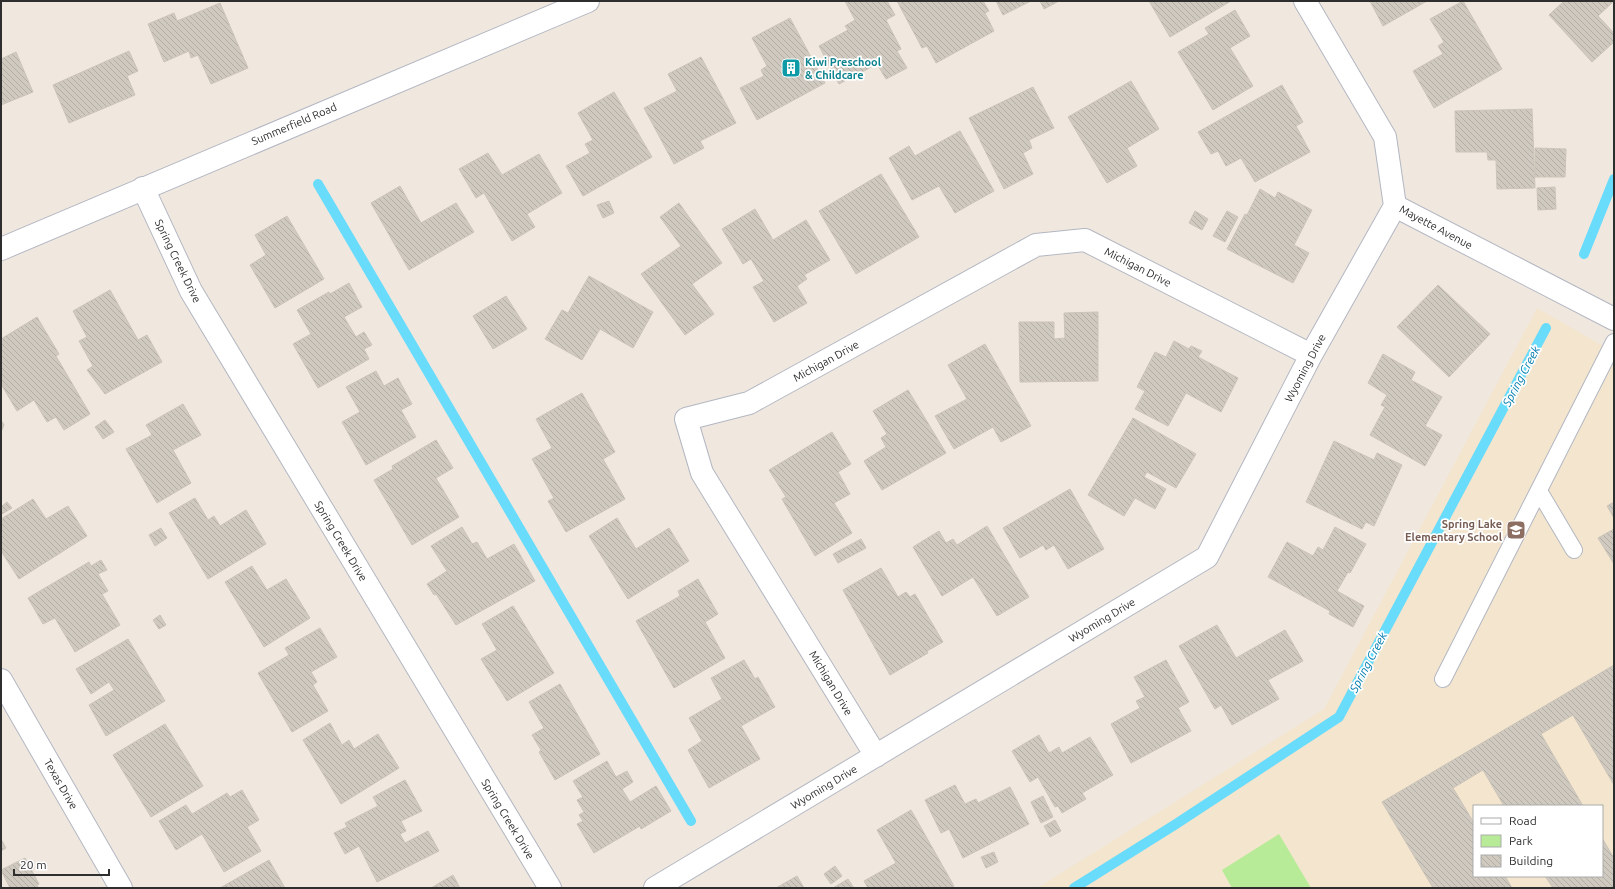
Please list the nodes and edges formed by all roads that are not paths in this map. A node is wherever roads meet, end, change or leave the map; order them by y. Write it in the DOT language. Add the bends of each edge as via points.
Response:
graph roads {
  1 [pos="588,1"];
  2 [pos="1305,1"];
  3 [pos="143,188"];
  4 [pos="1395,206"];
  5 [pos="1,249"];
  6 [pos="1614,319"];
  7 [pos="1614,342"];
  8 [pos="1311,355"];
  9 [pos="1539,491"];
  10 [pos="1574,550"];
  11 [pos="1443,679"];
  12 [pos="1,680"];
  13 [pos="876,756"];
  14 [pos="121,888"];
  15 [pos="550,888"];
  16 [pos="655,888"];
  1 -- 3 [label="street, Summerfield Road"];
  2 -- 4 [label="street, Mayette Avenue" via="1385,137"];
  3 -- 5 [label="street, Summerfield Road"];
  3 -- 15 [label="street, Spring Creek Drive" via="191,291"];
  4 -- 6 [label="street, Mayette Avenue"];
  4 -- 8 [label="street, Wyoming Drive"];
  7 -- 9 [label="lane"];
  8 -- 13 [label="street, Wyoming Drive" via="1207,557"];
  8 -- 13 [label="street, Michigan Drive" via="1085,240 1036,245 749,403 686,419 702,473"];
  9 -- 10 [label="lane"];
  9 -- 11 [label="lane"];
  12 -- 14 [label="street, Texas Drive"];
  13 -- 16 [label="street, Wyoming Drive"];
}
